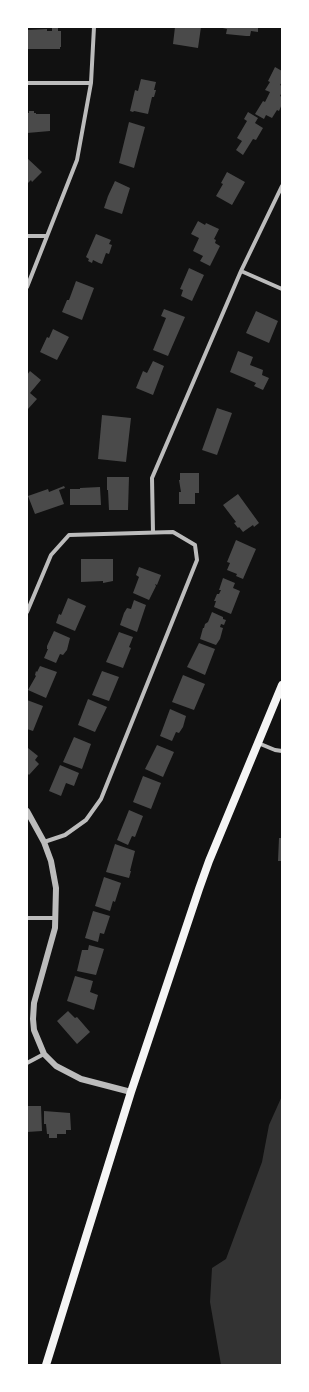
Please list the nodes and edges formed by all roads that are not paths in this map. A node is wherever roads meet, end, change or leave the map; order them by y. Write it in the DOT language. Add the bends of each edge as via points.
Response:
graph roads {
  1 [pos="94,27"];
  2 [pos="27,83"];
  3 [pos="90,83"];
  4 [pos="282,186"];
  5 [pos="27,236"];
  6 [pos="47,236"];
  7 [pos="241,271"];
  8 [pos="27,287"];
  9 [pos="282,289"];
  10 [pos="153,532"];
  11 [pos="27,612"];
  12 [pos="282,685"];
  13 [pos="258,743"];
  14 [pos="282,751"];
  15 [pos="27,811"];
  16 [pos="44,842"];
  17 [pos="27,918"];
  18 [pos="56,918"];
  19 [pos="44,1054"];
  20 [pos="27,1063"];
  21 [pos="131,1092"];
  22 [pos="46,1365"];
  1 -- 3 [label="street"];
  2 -- 3 [label="street"];
  3 -- 6 [label="street" via="77,160"];
  4 -- 7 [label="street"];
  5 -- 6 [label="street"];
  6 -- 8 [label="street"];
  7 -- 9 [label="street"];
  7 -- 10 [label="street" via="152,478"];
  10 -- 11 [label="street" via="69,535 51,555"];
  10 -- 16 [label="street" via="173,532 195,545 197,560 101,799 86,820 65,835"];
  12 -- 13 [label="main road"];
  13 -- 14 [label="street"];
  13 -- 21 [label="main road" via="209,861"];
  15 -- 16 [label="street"];
  16 -- 18 [label="street" via="51,860 56,888"];
  17 -- 18 [label="street"];
  18 -- 19 [label="street" via="34,1003 34,1030"];
  19 -- 20 [label="street"];
  19 -- 21 [label="street" via="56,1066 81,1079"];
  21 -- 22 [label="main road"];
}
